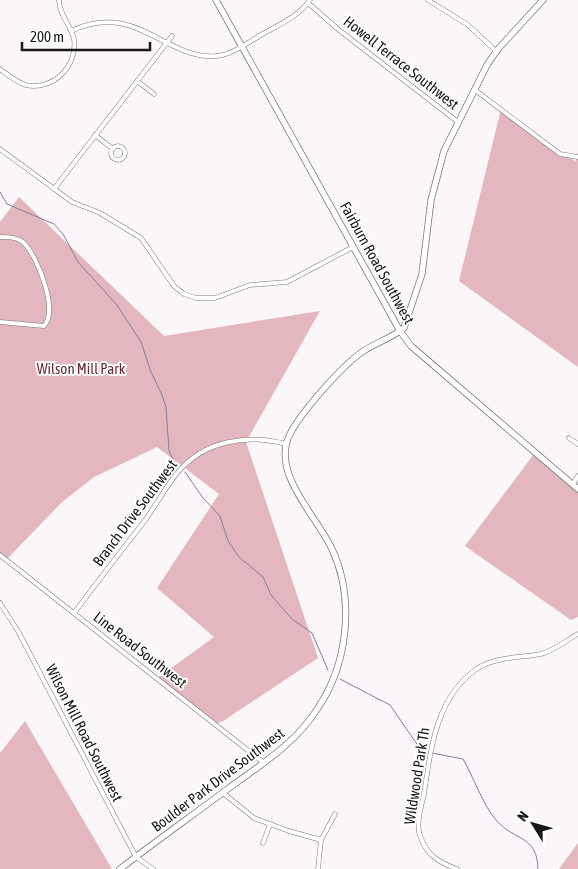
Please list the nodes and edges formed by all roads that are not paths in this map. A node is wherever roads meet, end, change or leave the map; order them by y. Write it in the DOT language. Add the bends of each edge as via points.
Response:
graph roads {
  1 [pos="59,0"];
  2 [pos="216,0"];
  3 [pos="428,0"];
  4 [pos="543,0"];
  5 [pos="309,1"];
  6 [pos="81,20"];
  7 [pos="71,30"];
  8 [pos="166,31"];
  9 [pos="172,36"];
  10 [pos="242,46"];
  11 [pos="496,51"];
  12 [pos="0,69"];
  13 [pos="137,81"];
  14 [pos="475,90"];
  15 [pos="154,94"];
  16 [pos="458,122"];
  17 [pos="95,135"];
  18 [pos="0,149"];
  19 [pos="113,149"];
  20 [pos="578,157"];
  21 [pos="54,189"];
  22 [pos="0,237"];
  23 [pos="354,246"];
  24 [pos="0,322"];
  25 [pos="400,331"];
  26 [pos="569,438"];
  27 [pos="286,444"];
  28 [pos="578,444"];
  29 [pos="578,476"];
  30 [pos="573,484"];
  31 [pos="578,489"];
  32 [pos="0,556"];
  33 [pos="0,603"];
  34 [pos="74,613"];
  35 [pos="578,634"];
  36 [pos="264,763"];
  37 [pos="223,793"];
  38 [pos="335,814"];
  39 [pos="270,824"];
  40 [pos="321,840"];
  41 [pos="263,842"];
  42 [pos="136,857"];
  43 [pos="120,869"];
  44 [pos="152,869"];
  45 [pos="318,869"];
  46 [pos="457,869"];
  1 -- 7 [label="street" via="62,16"];
  2 -- 10 [label="street, Fairburn Road Southwest"];
  3 -- 11 [label="street" via="468,25"];
  4 -- 11 [label="street"];
  5 -- 10 [label="street" via="294,15"];
  5 -- 16 [label="street, Howell Terrace Southwest" via="339,30"];
  6 -- 7 [label="street"];
  7 -- 12 [label="street" via="73,55 66,70 53,81 38,86 24,84"];
  8 -- 9 [label="street"];
  9 -- 10 [label="street" via="192,51 207,56 224,55"];
  9 -- 13 [label="street"];
  10 -- 23 [label="street, Fairburn Road Southwest"];
  11 -- 14 [label="street"];
  13 -- 15 [label="street"];
  13 -- 17 [label="street"];
  14 -- 16 [label="street"];
  14 -- 20 [label="street" via="560,154"];
  16 -- 25 [label="street" via="436,175 422,274 407,323"];
  17 -- 19 [label="street"];
  17 -- 21 [label="street"];
  18 -- 21 [label="street"];
  21 -- 23 [label="street" via="72,202 100,212 141,238 174,286 196,298 215,298 250,285 287,282"];
  22 -- 24 [label="street" via="16,238 26,246 46,287 50,305 49,318 44,326"];
  23 -- 25 [label="street, Fairburn Road Southwest"];
  25 -- 27 [label="street" via="364,351 342,368 294,428"];
  25 -- 30 [label="street, Fairburn Road Southwest" via="427,362"];
  26 -- 28 [label="street"];
  27 -- 34 [label="street, Branch Drive Southwest" via="262,440 232,441 210,447 191,459 176,474"];
  27 -- 36 [label="street, Boulder Park Drive Southwest" via="289,476 326,537 338,564 344,592 345,629 338,665 320,706 297,736"];
  29 -- 30 [label="street"];
  30 -- 31 [label="street, Fairburn Road Southwest"];
  32 -- 34 [label="street, Line Road Southwest"];
  33 -- 42 [label="street, Wilson Mill Road Southwest"];
  34 -- 36 [label="street, Line Road Southwest"];
  35 -- 46 [label="street, Wildwood Park Th" via="543,654 500,659 479,668 450,697 436,724 419,832 424,846 432,855"];
  36 -- 37 [label="street, Boulder Park Drive Southwest"];
  37 -- 39 [label="street" via="254,818"];
  37 -- 42 [label="street, Boulder Park Drive Southwest"];
  38 -- 40 [label="street"];
  39 -- 40 [label="street"];
  39 -- 41 [label="street"];
  40 -- 45 [label="street"];
  42 -- 43 [label="street, Boulder Park Drive Southwest"];
  42 -- 44 [label="street, Wilson Mill Road Southwest"];
}
